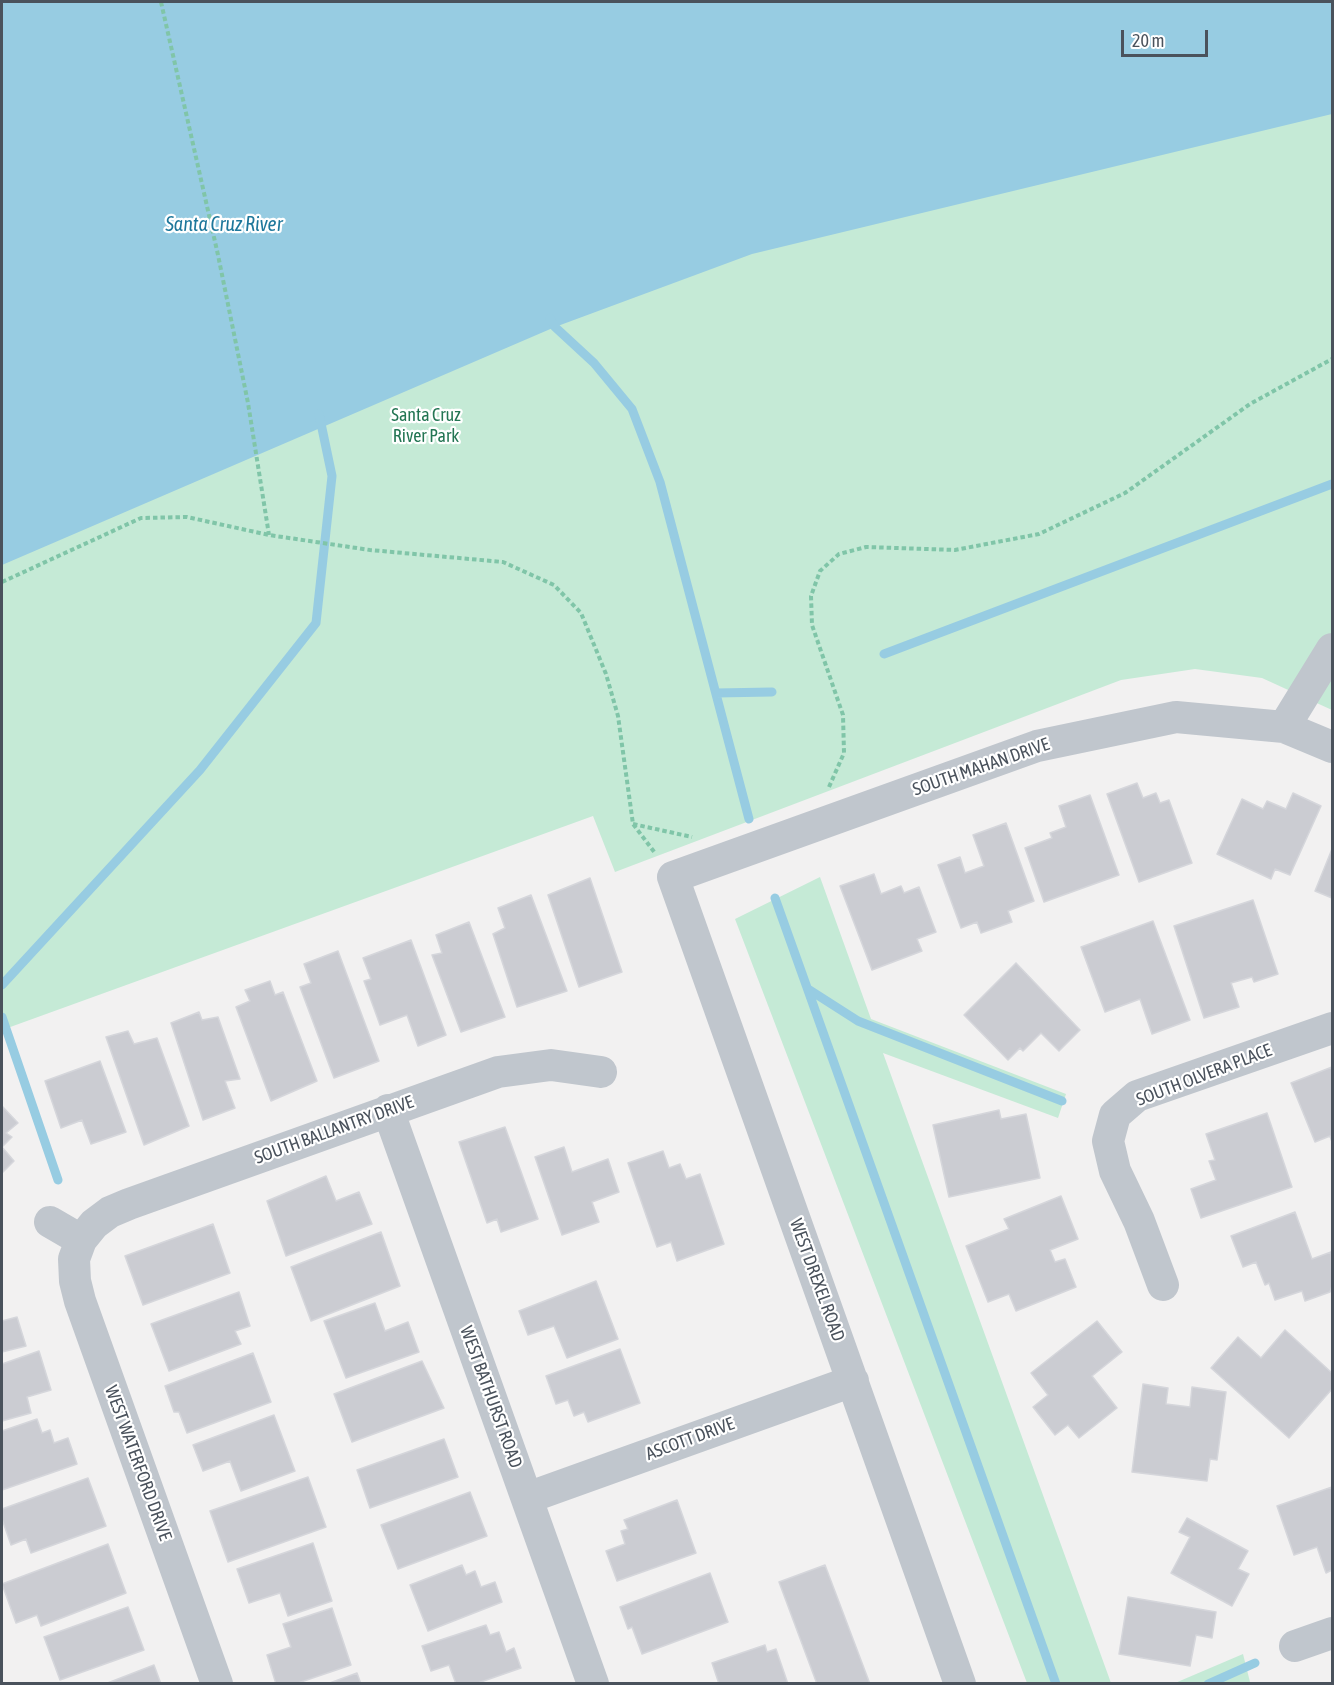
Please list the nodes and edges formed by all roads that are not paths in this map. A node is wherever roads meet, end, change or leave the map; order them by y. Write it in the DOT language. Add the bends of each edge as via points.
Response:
graph roads {
  1 [pos="1332,649"];
  2 [pos="1284,727"];
  3 [pos="1332,747"];
  4 [pos="673,877"];
  5 [pos="1332,1028"];
  6 [pos="601,1072"];
  7 [pos="388,1110"];
  8 [pos="50,1222"];
  9 [pos="81,1240"];
  10 [pos="1163,1285"];
  11 [pos="853,1381"];
  12 [pos="527,1498"];
  13 [pos="1332,1633"];
  14 [pos="1295,1646"];
  15 [pos="217,1683"];
  16 [pos="593,1683"];
  17 [pos="960,1683"];
  1 -- 2 [label="street"];
  2 -- 3 [label="street, SOUTH MAHAN DRIVE"];
  2 -- 4 [label="street, SOUTH MAHAN DRIVE" via="1176,717 1036,746"];
  4 -- 11 [label="street, WEST DREXEL ROAD"];
  5 -- 10 [label="street, SOUTH OLVERA PLACE" via="1137,1096 1115,1115 1108,1142 1115,1171"];
  6 -- 7 [label="street, SOUTH BALLANTRY DRIVE" via="551,1065 525,1066"];
  7 -- 9 [label="street, SOUTH BALLANTRY DRIVE" via="110,1212"];
  7 -- 12 [label="street, WEST BATHURST ROAD"];
  8 -- 9 [label="street"];
  9 -- 15 [label="street, WEST WATERFORD DRIVE" via="74,1259 80,1301"];
  11 -- 12 [label="street, ASCOTT DRIVE"];
  11 -- 17 [label="street, WEST DREXEL ROAD"];
  12 -- 16 [label="street, WEST BATHURST ROAD"];
  13 -- 14 [label="street"];
}
